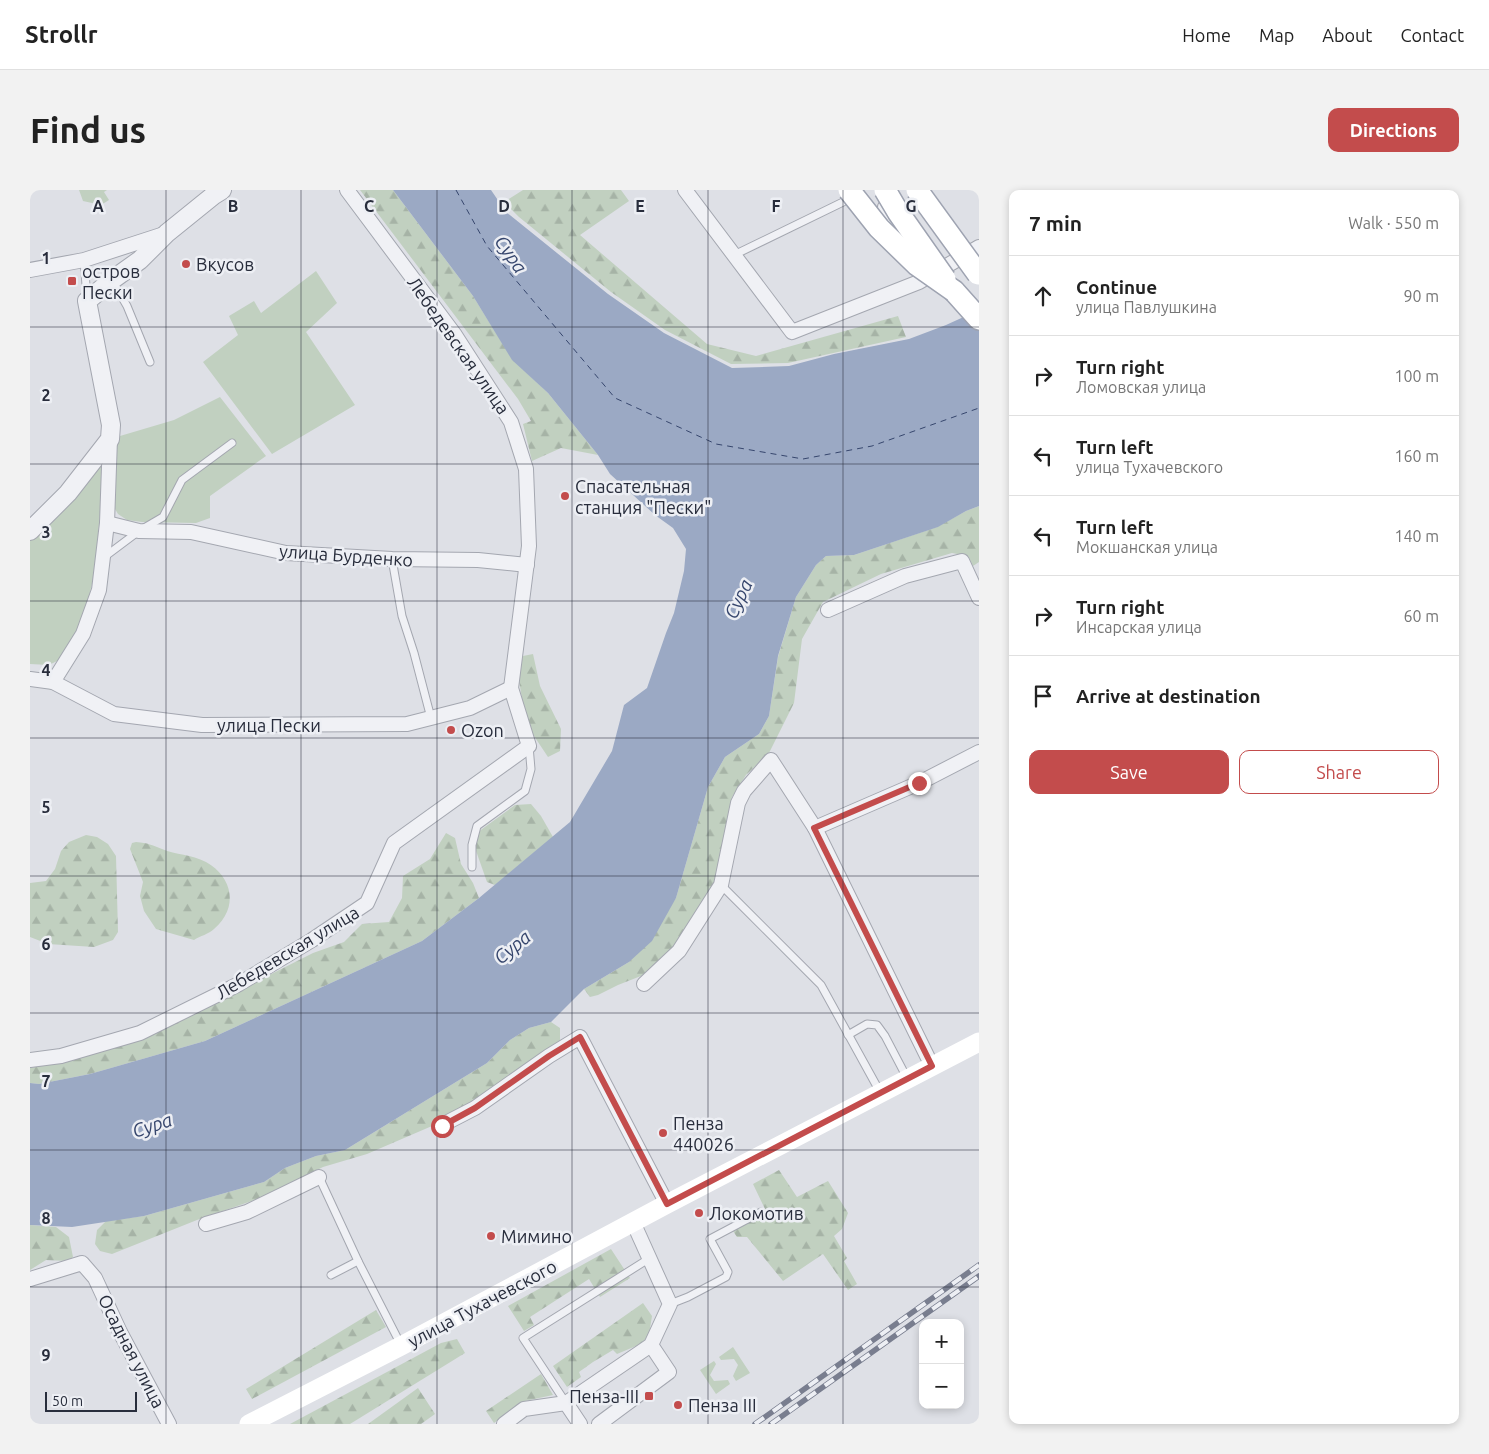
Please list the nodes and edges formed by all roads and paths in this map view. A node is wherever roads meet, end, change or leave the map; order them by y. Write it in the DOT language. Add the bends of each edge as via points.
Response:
graph roads {
  1 [pos="222,190"];
  2 [pos="347,190"];
  3 [pos="685,190"];
  4 [pos="877,190"];
  5 [pos="885,190"];
  6 [pos="917,190"];
  7 [pos="935,190"];
  8 [pos="846,196"];
  9 [pos="167,233"];
  10 [pos="979,247"];
  11 [pos="734,255"];
  12 [pos="84,260"];
  13 [pos="30,270"];
  14 [pos="978,275"];
  15 [pos="112,280"];
  16 [pos="919,282"];
  17 [pos="954,292"];
  18 [pos="87,301"];
  19 [pos="979,319"];
  20 [pos="150,362"];
  21 [pos="110,439"];
  22 [pos="232,443"];
  23 [pos="107,523"];
  24 [pos="30,531"];
  25 [pos="140,531"];
  26 [pos="103,558"];
  27 [pos="392,559"];
  28 [pos="527,565"];
  29 [pos="979,598"];
  30 [pos="828,610"];
  31 [pos="30,679"];
  32 [pos="53,682"];
  33 [pos="511,688"];
  34 [pos="431,718"];
  35 [pos="529,746"];
  36 [pos="979,752"];
  37 [pos="814,828"];
  38 [pos="472,867"];
  39 [pos="721,884"];
  40 [pos="644,984"];
  41 [pos="848,1035"];
  42 [pos="979,1042"];
  43 [pos="30,1060"];
  44 [pos="932,1066"];
  45 [pos="907,1078"];
  46 [pos="880,1092"];
  47 [pos="442,1126"];
  48 [pos="320,1177"];
  49 [pos="667,1204"];
  50 [pos="761,1212"];
  51 [pos="633,1222"];
  52 [pos="206,1224"];
  53 [pos="650,1258"];
  54 [pos="358,1261"];
  55 [pos="331,1275"];
  56 [pos="30,1279"];
  57 [pos="670,1304"];
  58 [pos="651,1345"];
  59 [pos="401,1346"];
  60 [pos="566,1403"];
  61 [pos="169,1424"];
  62 [pos="249,1424"];
  63 [pos="504,1424"];
  64 [pos="580,1424"];
  65 [pos="599,1424"];
  1 -- 9 [label="street"];
  2 -- 28 [label="street, Лебедевская улица" via="455,335 511,422 526,469 530,546"];
  3 -- 11 [label="street"];
  4 -- 16 [label="street"];
  5 -- 17 [label="main road, bridge"];
  6 -- 14 [label="main road, bridge"];
  7 -- 14 [label="main road, bridge"];
  8 -- 11 [label="lane"];
  8 -- 17 [label="main road, bridge" via="917,265"];
  9 -- 12 [label="street"];
  9 -- 15 [label="street" via="140,260"];
  10 -- 16 [label="street"];
  11 -- 16 [label="street" via="792,332"];
  12 -- 13 [label="street"];
  12 -- 18 [label="lane"];
  15 -- 18 [label="street"];
  15 -- 20 [label="lane" via="127,306"];
  17 -- 19 [label="main road"];
  18 -- 21 [label="street" via="111,425"];
  21 -- 23 [label="street"];
  21 -- 24 [label="street" via="68,493"];
  22 -- 25 [label="lane" via="182,480 163,517"];
  23 -- 25 [label="street, улица Бурденко"];
  23 -- 26 [label="street"];
  25 -- 26 [label="lane"];
  25 -- 27 [label="street, улица Бурденко" via="191,532 286,553"];
  26 -- 32 [label="street" via="99,590 83,634"];
  27 -- 28 [label="street, улица Бурденко" via="478,560"];
  27 -- 34 [label="lane" via="402,616"];
  28 -- 33 [label="street, Лебедевская улица"];
  29 -- 30 [label="street" via="962,561 905,576"];
  31 -- 32 [label="street, улица Пески"];
  32 -- 34 [label="street, улица Пески" via="114,714 202,726 407,724"];
  33 -- 34 [label="street, улица Пески" via="470,708"];
  33 -- 35 [label="street, Лебедевская улица"];
  35 -- 38 [label="lane" via="531,769 525,791 477,826 472,845"];
  35 -- 43 [label="street, Лебедевская улица" via="394,843 367,903 312,940 239,984 140,1033 61,1056"];
  36 -- 37 [label="street" via="919,783"];
  37 -- 39 [label="street" via="771,760 744,791 738,803"];
  37 -- 44 [label="street"];
  39 -- 40 [label="street" via="679,951"];
  39 -- 41 [label="lane" via="821,985"];
  41 -- 45 [label="lane" via="867,1024 876,1025"];
  41 -- 46 [label="lane"];
  42 -- 44 [label="main road, улица Тухачевского"];
  44 -- 45 [label="main road, улица Тухачевского"];
  45 -- 46 [label="main road, улица Тухачевского"];
  46 -- 49 [label="main road, улица Тухачевского"];
  47 -- 49 [label="street" via="475,1108 580,1037"];
  48 -- 52 [label="street" via="247,1212"];
  48 -- 54 [label="lane"];
  49 -- 51 [label="main road, улица Тухачевского"];
  50 -- 57 [label="lane" via="710,1239 728,1272 726,1278"];
  51 -- 53 [label="street"];
  51 -- 59 [label="main road, улица Тухачевского"];
  53 -- 57 [label="street"];
  53 -- 60 [label="lane" via="523,1338"];
  54 -- 55 [label="lane"];
  54 -- 59 [label="lane"];
  56 -- 61 [label="street, Осадная улица" via="82,1263 95,1278"];
  57 -- 58 [label="street"];
  58 -- 60 [label="street"];
  58 -- 65 [label="street" via="668,1372"];
  59 -- 62 [label="main road, улица Тухачевского"];
  60 -- 63 [label="street" via="524,1409"];
  60 -- 64 [label="street"];
}
